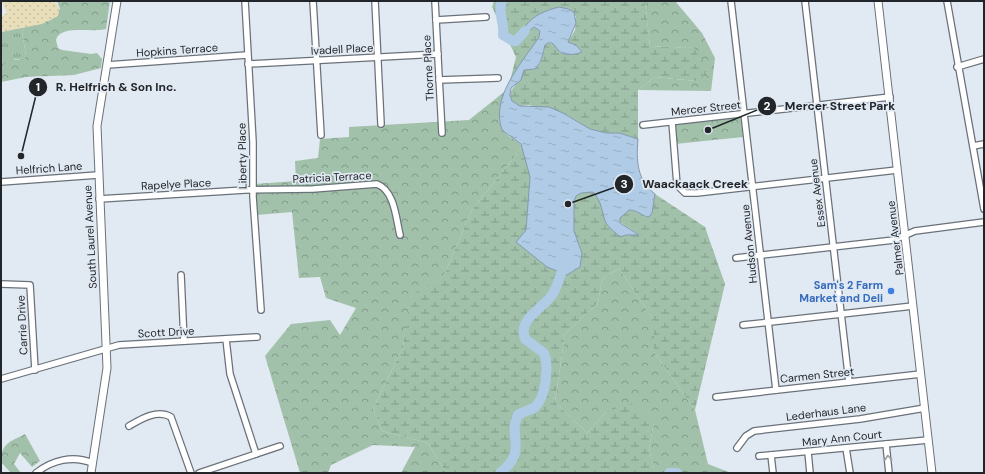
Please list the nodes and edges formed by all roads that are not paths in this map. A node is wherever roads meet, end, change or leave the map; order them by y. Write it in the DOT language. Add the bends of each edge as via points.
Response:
graph roads {
  1 [pos="117,1"];
  2 [pos="245,1"];
  3 [pos="313,1"];
  4 [pos="375,1"];
  5 [pos="435,1"];
  6 [pos="731,1"];
  7 [pos="805,1"];
  8 [pos="878,1"];
  9 [pos="947,1"];
  10 [pos="486,17"];
  11 [pos="436,20"];
  12 [pos="438,54"];
  13 [pos="248,55"];
  14 [pos="378,56"];
  15 [pos="984,59"];
  16 [pos="316,60"];
  17 [pos="248,64"];
  18 [pos="107,65"];
  19 [pos="957,67"];
  20 [pos="498,78"];
  21 [pos="439,80"];
  22 [pos="890,97"];
  23 [pos="817,105"];
  24 [pos="744,114"];
  25 [pos="672,122"];
  26 [pos="382,124"];
  27 [pos="643,125"];
  28 [pos="442,133"];
  29 [pos="321,135"];
  30 [pos="984,144"];
  31 [pos="972,146"];
  32 [pos="898,170"];
  33 [pos="98,175"];
  34 [pos="825,179"];
  35 [pos="1,182"];
  36 [pos="753,187"];
  37 [pos="253,190"];
  38 [pos="99,199"];
  39 [pos="984,206"];
  40 [pos="984,222"];
  41 [pos="400,235"];
  42 [pos="906,235"];
  43 [pos="833,247"];
  44 [pos="760,255"];
  45 [pos="736,258"];
  46 [pos="181,275"];
  47 [pos="1,284"];
  48 [pos="913,306"];
  49 [pos="261,310"];
  50 [pos="841,313"];
  51 [pos="768,322"];
  52 [pos="743,325"];
  53 [pos="257,337"];
  54 [pos="226,339"];
  55 [pos="184,341"];
  56 [pos="108,348"];
  57 [pos="35,370"];
  58 [pos="921,374"];
  59 [pos="1,379"];
  60 [pos="849,382"];
  61 [pos="776,390"];
  62 [pos="716,397"];
  63 [pos="924,408"];
  64 [pos="130,426"];
  65 [pos="928,440"];
  66 [pos="886,444"];
  67 [pos="280,446"];
  68 [pos="737,448"];
  69 [pos="846,448"];
  70 [pos="808,452"];
  71 [pos="256,454"];
  72 [pos="771,455"];
  73 [pos="759,456"];
  74 [pos="92,463"];
  75 [pos="36,473"];
  76 [pos="91,473"];
  77 [pos="191,473"];
  78 [pos="198,473"];
  79 [pos="773,473"];
  80 [pos="810,473"];
  81 [pos="850,473"];
  82 [pos="889,473"];
  83 [pos="932,473"];
  1 -- 18 [label="street, South Laurel Avenue"];
  2 -- 13 [label="street, Liberty Place"];
  3 -- 16 [label="street"];
  4 -- 14 [label="street"];
  5 -- 11 [label="street, Thorne Place"];
  6 -- 24 [label="street, Hudson Avenue"];
  7 -- 23 [label="street, Essex Avenue"];
  8 -- 22 [label="street, Palmer Avenue"];
  9 -- 19 [label="street"];
  10 -- 11 [label="street"];
  11 -- 12 [label="street, Thorne Place"];
  12 -- 14 [label="street, Ivadell Place"];
  12 -- 21 [label="street, Thorne Place"];
  13 -- 17 [label="street, Liberty Place"];
  13 -- 18 [label="street, Hopkins Terrace"];
  14 -- 16 [label="street, Ivadell Place"];
  14 -- 26 [label="street"];
  15 -- 19 [label="street"];
  16 -- 17 [label="street, Ivadell Place"];
  16 -- 29 [label="street"];
  17 -- 37 [label="street, Liberty Place"];
  18 -- 33 [label="street, South Laurel Avenue" via="97,126"];
  19 -- 31 [label="street"];
  20 -- 21 [label="street"];
  21 -- 28 [label="street, Thorne Place"];
  22 -- 23 [label="street, Mercer Street"];
  22 -- 32 [label="street, Palmer Avenue"];
  23 -- 24 [label="street, Mercer Street"];
  23 -- 34 [label="street, Essex Avenue"];
  24 -- 25 [label="street, Mercer Street"];
  24 -- 36 [label="street, Hudson Avenue"];
  25 -- 27 [label="street, Mercer Street"];
  25 -- 36 [label="street" via="678,185 685,193"];
  30 -- 31 [label="street"];
  31 -- 39 [label="street"];
  32 -- 34 [label="street"];
  32 -- 42 [label="street, Palmer Avenue"];
  33 -- 35 [label="street, Helfrich Lane"];
  33 -- 38 [label="street, South Laurel Avenue"];
  34 -- 36 [label="street"];
  34 -- 43 [label="street, Essex Avenue"];
  36 -- 44 [label="street, Hudson Avenue"];
  37 -- 38 [label="street, Rapelye Place"];
  37 -- 41 [label="street, Patricia Terrace" via="313,190 377,184 390,195"];
  37 -- 49 [label="street, Liberty Place"];
  38 -- 56 [label="street, South Laurel Avenue"];
  40 -- 42 [label="street" via="915,231"];
  42 -- 43 [label="street" via="894,240"];
  42 -- 48 [label="street, Palmer Avenue"];
  43 -- 44 [label="street"];
  43 -- 50 [label="street, Essex Avenue"];
  44 -- 45 [label="street"];
  44 -- 51 [label="street, Hudson Avenue"];
  46 -- 55 [label="street"];
  47 -- 57 [label="street, Carrie Drive" via="30,285"];
  48 -- 50 [label="street"];
  48 -- 58 [label="street, Palmer Avenue"];
  50 -- 51 [label="street"];
  50 -- 60 [label="street, Essex Avenue"];
  51 -- 52 [label="street"];
  51 -- 61 [label="street, Hudson Avenue"];
  53 -- 54 [label="street, Scott Drive"];
  54 -- 55 [label="street, Scott Drive"];
  54 -- 71 [label="street" via="230,374"];
  55 -- 56 [label="street, Scott Drive"];
  56 -- 57 [label="street, Scott Drive"];
  56 -- 74 [label="street, South Laurel Avenue" via="106,379"];
  57 -- 59 [label="street, Scott Drive"];
  58 -- 60 [label="street, Carmen Street"];
  58 -- 63 [label="street, Palmer Avenue"];
  60 -- 61 [label="street, Carmen Street"];
  61 -- 62 [label="street, Carmen Street"];
  63 -- 65 [label="street, Palmer Avenue"];
  63 -- 68 [label="street, Lederhaus Lane" via="860,419 754,431 746,436"];
  64 -- 77 [label="street" via="150,416 164,414 171,417"];
  65 -- 66 [label="street, Mary Ann Court"];
  65 -- 83 [label="street, Palmer Avenue"];
  66 -- 69 [label="street, Mary Ann Court"];
  82 -- 66 [label="street, one-way"];
  67 -- 71 [label="street"];
  69 -- 70 [label="street, Mary Ann Court"];
  69 -- 81 [label="street"];
  70 -- 72 [label="street, Mary Ann Court"];
  70 -- 80 [label="street"];
  71 -- 78 [label="street"];
  72 -- 73 [label="street, Mary Ann Court"];
  72 -- 79 [label="street"];
  74 -- 75 [label="street" via="82,459 66,460 48,465"];
  74 -- 76 [label="street, South Laurel Avenue"];
}
